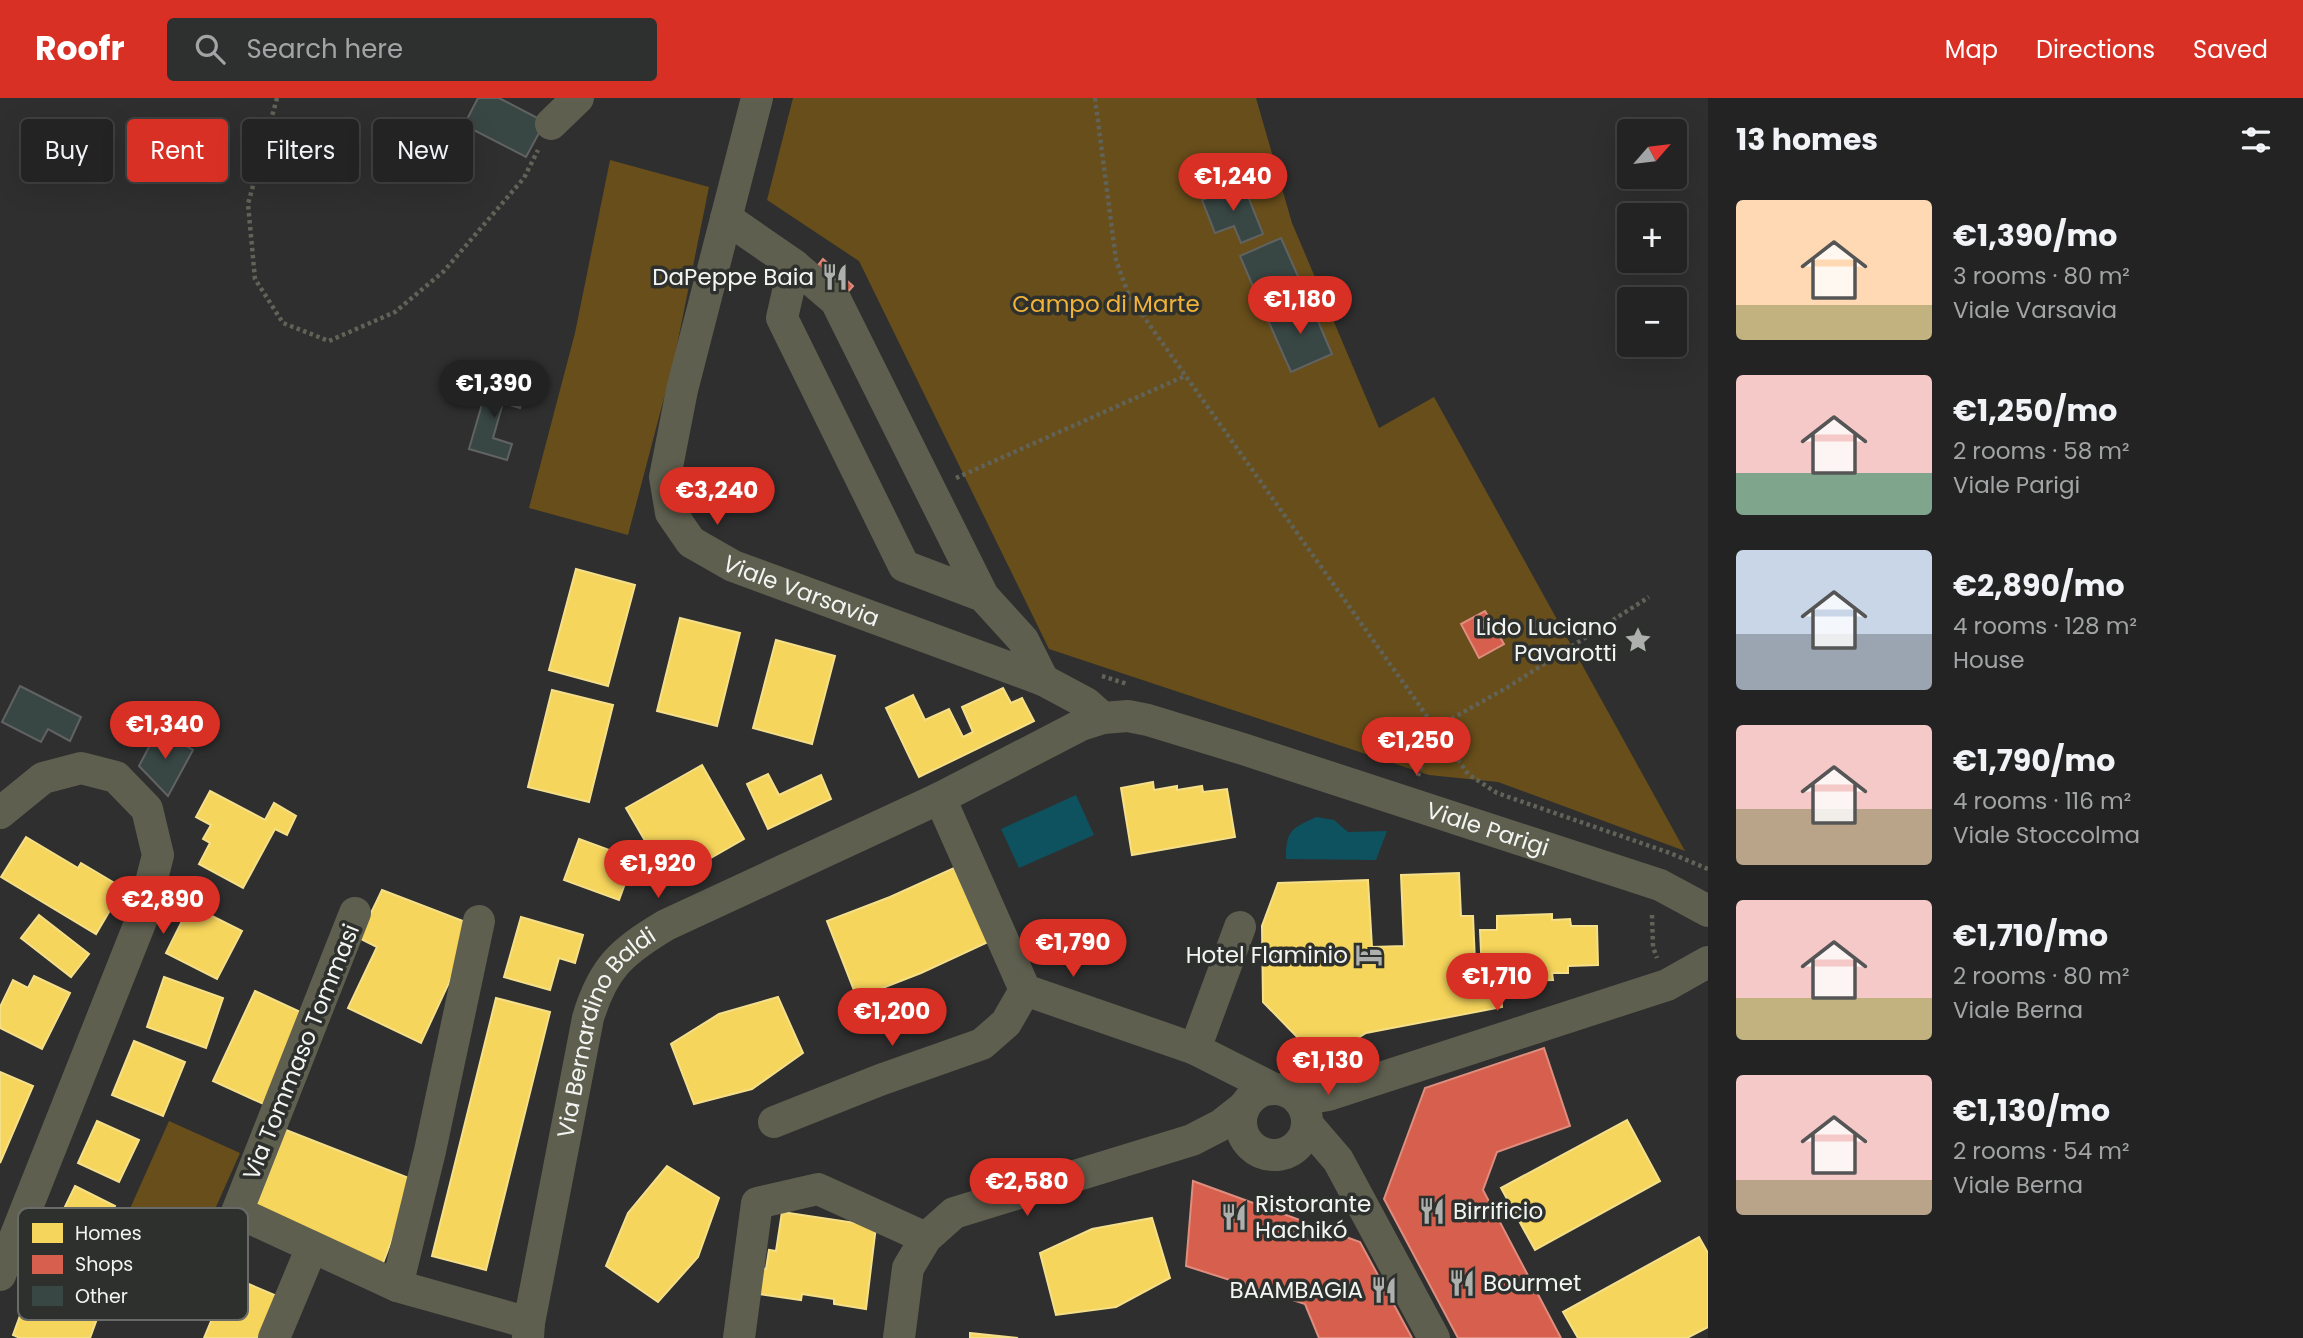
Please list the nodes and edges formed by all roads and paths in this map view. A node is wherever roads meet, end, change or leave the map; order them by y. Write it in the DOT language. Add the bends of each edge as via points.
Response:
graph roads {
  1 [pos="277,98"];
  2 [pos="578,98"];
  3 [pos="1095,98"];
  4 [pos="755,99"];
  5 [pos="551,124"];
  6 [pos="726,218"];
  7 [pos="794,265"];
  8 [pos="1185,376"];
  9 [pos="931,489"];
  10 [pos="984,596"];
  11 [pos="1649,597"];
  12 [pos="1043,680"];
  13 [pos="1103,718"];
  14 [pos="1435,728"];
  15 [pos="1413,792"];
  16 [pos="940,798"];
  17 [pos="0,813"];
  18 [pos="1708,869"];
  19 [pos="1708,911"];
  20 [pos="355,913"];
  21 [pos="1651,914"];
  22 [pos="479,921"];
  23 [pos="1240,927"];
  24 [pos="1708,962"];
  25 [pos="1667,985"];
  26 [pos="1025,990"];
  27 [pos="1195,1049"];
  28 [pos="1293,1105"];
  29 [pos="1245,1106"];
  30 [pos="774,1122"];
  31 [pos="1192,1140"];
  32 [pos="1258,1151"];
  33 [pos="27,1208"];
  34 [pos="239,1208"];
  35 [pos="248,1217"];
  36 [pos="18,1230"];
  37 [pos="926,1238"];
  38 [pos="312,1247"];
  39 [pos="0,1275"];
  40 [pos="397,1286"];
  41 [pos="528,1330"];
  42 [pos="274,1338"];
  43 [pos="738,1338"];
  44 [pos="899,1338"];
  45 [pos="1434,1338"];
  1 -- 5 [label="path" via="248,204 255,279 284,323 329,341 395,312 444,271 524,178"];
  2 -- 5 [label="street"];
  3 -- 8 [label="path" via="1116,260 1129,296"];
  4 -- 6 [label="street, Viale Varsavia"];
  6 -- 7 [label="street"];
  6 -- 12 [label="street, Viale Varsavia" via="665,477 671,513 691,542 733,566"];
  7 -- 9 [label="street" via="836,301"];
  7 -- 10 [label="street" via="782,318 904,566"];
  8 -- 9 [label="path"];
  8 -- 14 [label="path"];
  9 -- 10 [label="street"];
  10 -- 12 [label="street" via="1023,640"];
  11 -- 14 [label="path"];
  12 -- 13 [label="street, Viale Varsavia" via="1086,702"];
  13 -- 15 [label="street, Viale Parigi" via="1148,720"];
  13 -- 16 [label="street, Via Bernardino Baldi"];
  14 -- 15 [label="path"];
  14 -- 18 [label="path" via="1468,774 1497,793"];
  15 -- 19 [label="street, Viale Parigi" via="1660,885"];
  16 -- 26 [label="street"];
  16 -- 41 [label="street, Via Bernardino Baldi" via="666,926 635,943 614,964 597,989 588,1018"];
  17 -- 33 [label="street" via="43,778 81,768 116,777 147,809 158,855 142,918"];
  20 -- 34 [label="street, Via Tommaso Tommasi"];
  21 -- 25 [label="path" via="1653,947"];
  22 -- 40 [label="street"];
  23 -- 27 [label="street"];
  24 -- 25 [label="street"];
  25 -- 28 [label="street"];
  26 -- 27 [label="street"];
  26 -- 30 [label="street" via="1006,1023 982,1044"];
  27 -- 28 [label="street"];
  28 -- 29 [label="street" via="1258,1094"];
  28 -- 32 [label="street" via="1305,1135 1299,1144 1269,1155"];
  28 -- 45 [label="street" via="1338,1160"];
  29 -- 31 [label="street"];
  29 -- 32 [label="street" via="1241,1126"];
  31 -- 32 [label="street"];
  31 -- 37 [label="street" via="954,1213"];
  35 -- 38 [label="street, Via Tommaso Tommasi"];
  36 -- 39 [label="street"];
  37 -- 43 [label="street" via="818,1189 757,1203"];
  37 -- 44 [label="street" via="908,1268"];
  38 -- 40 [label="street, Via Tommaso Tommasi"];
  38 -- 42 [label="street"];
  40 -- 41 [label="street, Via Tommaso Tommasi"];
}
